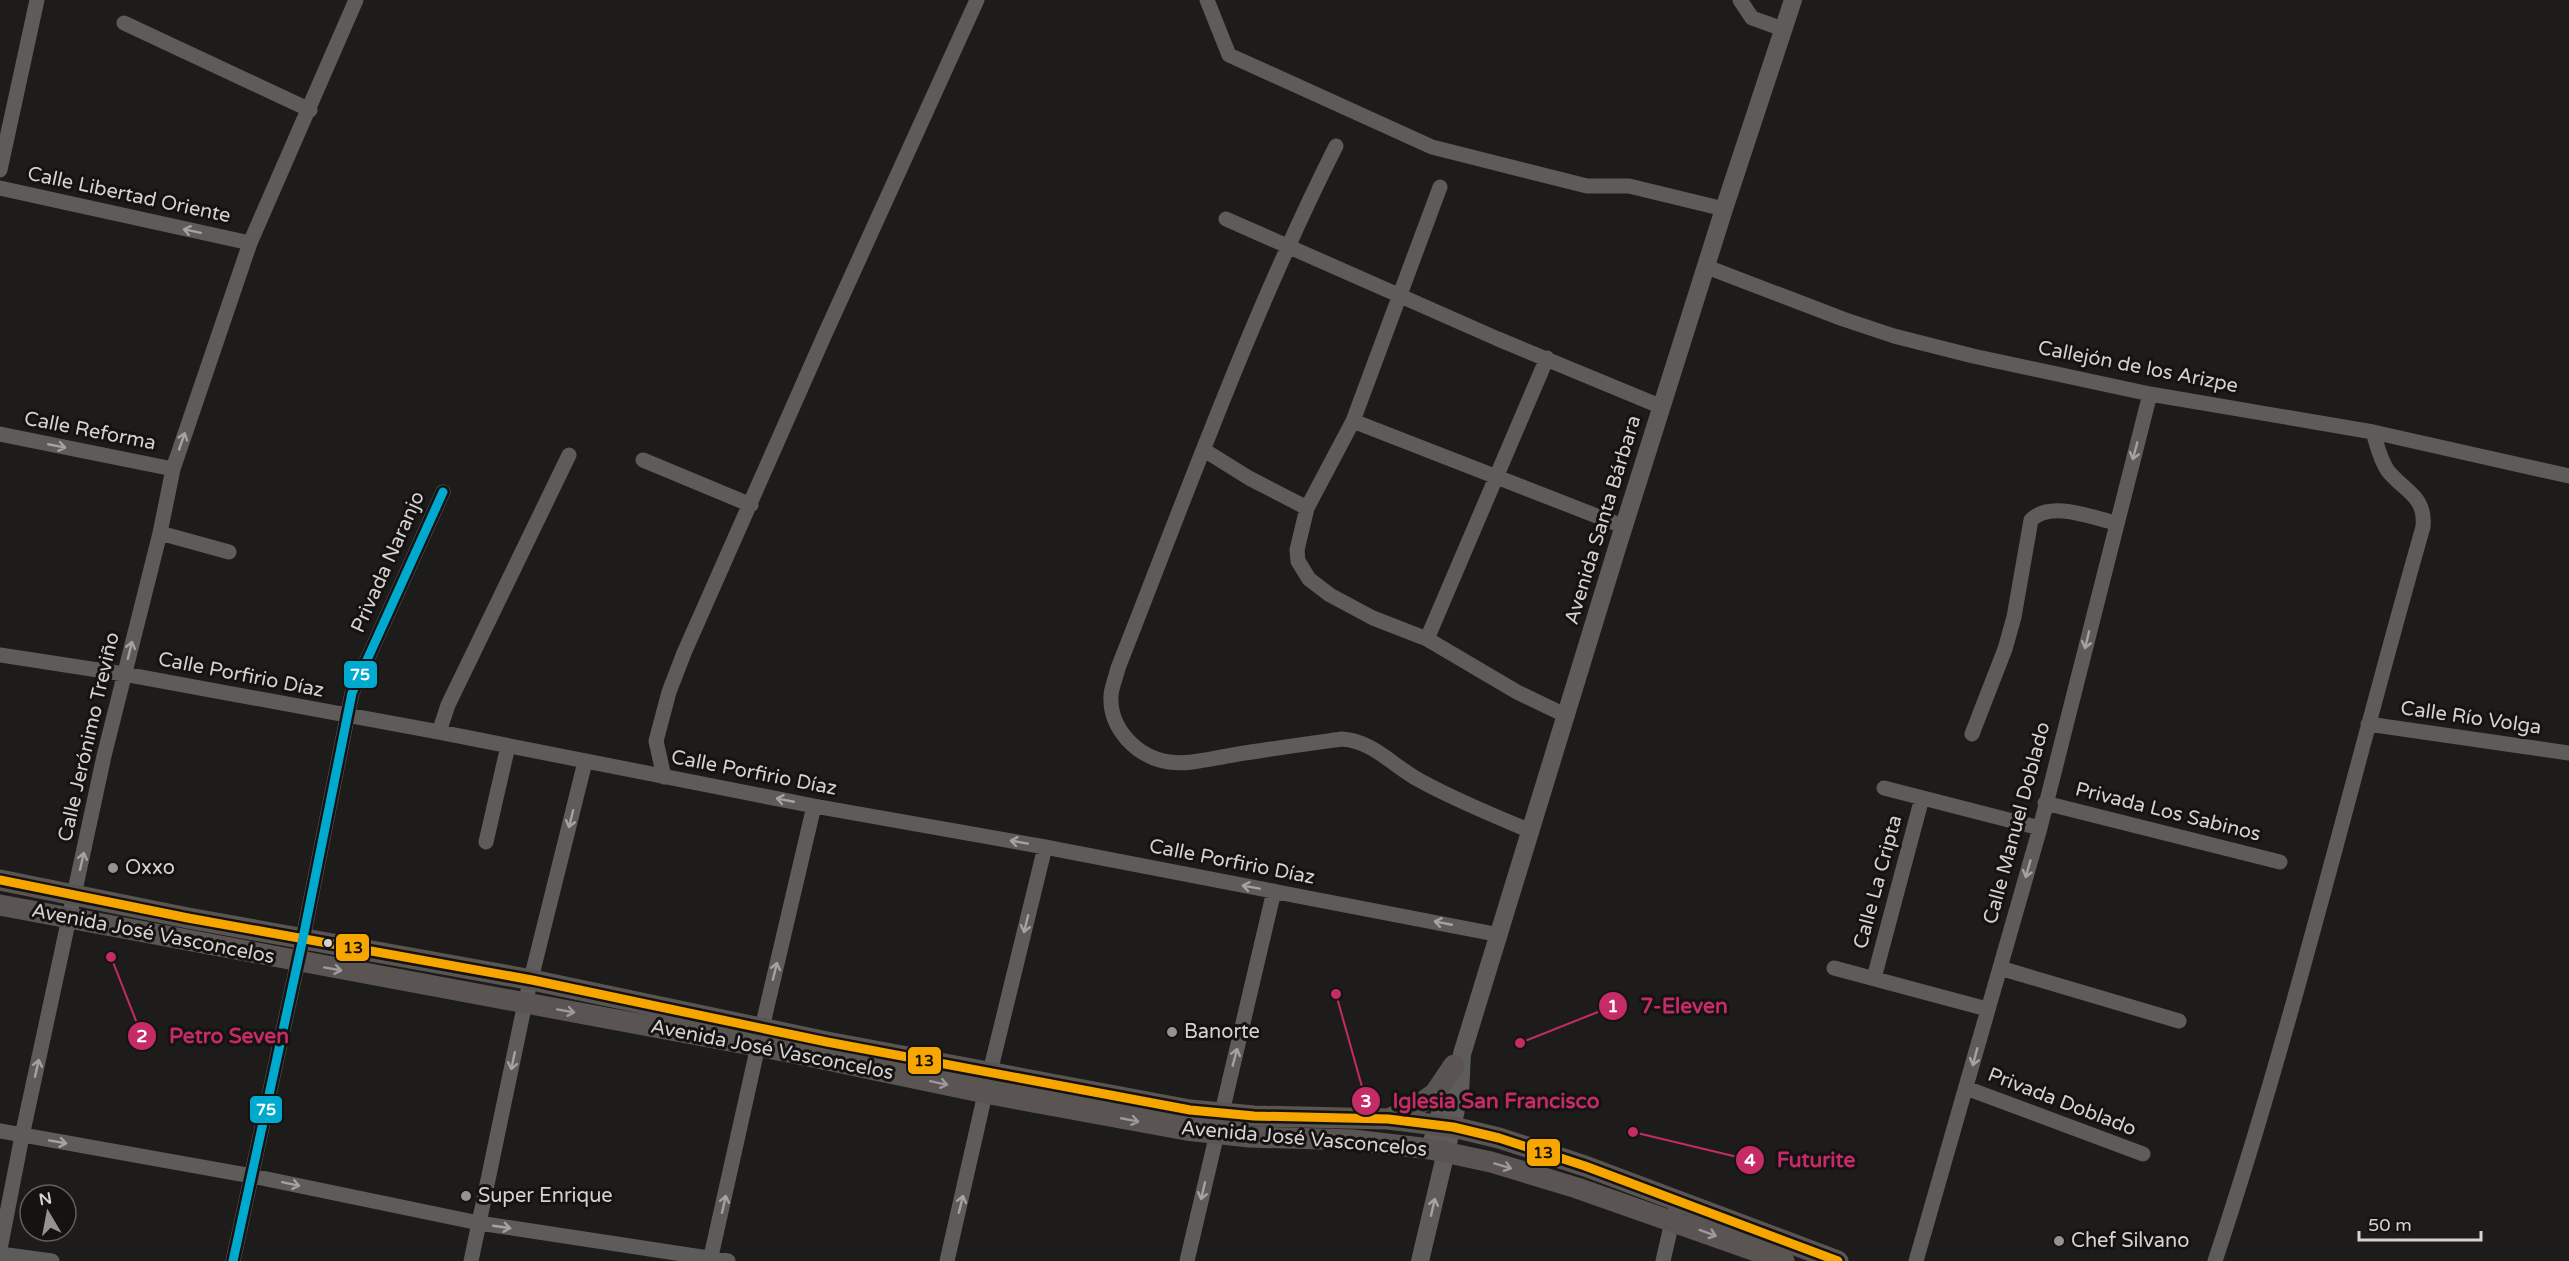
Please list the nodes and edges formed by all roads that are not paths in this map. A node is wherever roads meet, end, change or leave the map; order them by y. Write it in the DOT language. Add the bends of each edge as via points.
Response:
graph roads {
  1 [pos="37,0"];
  2 [pos="356,0"];
  3 [pos="977,0"];
  4 [pos="1207,0"];
  5 [pos="1740,0"];
  6 [pos="1793,0"];
  7 [pos="124,23"];
  8 [pos="1784,29"];
  9 [pos="310,110"];
  10 [pos="1335,146"];
  11 [pos="0,170"];
  12 [pos="1440,187"];
  13 [pos="0,188"];
  14 [pos="1724,208"];
  15 [pos="1227,219"];
  16 [pos="249,243"];
  17 [pos="1287,245"];
  18 [pos="1707,267"];
  19 [pos="1401,296"];
  20 [pos="1547,358"];
  21 [pos="2150,394"];
  22 [pos="1662,407"];
  23 [pos="1353,421"];
  24 [pos="2373,432"];
  25 [pos="0,434"];
  26 [pos="1204,450"];
  27 [pos="569,455"];
  28 [pos="644,460"];
  29 [pos="173,469"];
  30 [pos="2569,476"];
  31 [pos="1495,479"];
  32 [pos="443,492"];
  33 [pos="751,505"];
  34 [pos="1307,508"];
  35 [pos="2116,523"];
  36 [pos="1625,527"];
  37 [pos="159,533"];
  38 [pos="229,552"];
  39 [pos="1427,639"];
  40 [pos="0,655"];
  41 [pos="124,674"];
  42 [pos="349,716"];
  43 [pos="1567,716"];
  44 [pos="2368,724"];
  45 [pos="439,732"];
  46 [pos="1972,734"];
  47 [pos="508,746"];
  48 [pos="2569,753"];
  49 [pos="585,762"];
  50 [pos="664,777"];
  51 [pos="1884,788"];
  52 [pos="1922,798"];
  53 [pos="2046,803"];
  54 [pos="814,806"];
  55 [pos="2040,828"];
  56 [pos="1530,831"];
  57 [pos="486,842"];
  58 [pos="1045,847"];
  59 [pos="2280,862"];
  60 [pos="0,880"];
  61 [pos="1274,891"];
  62 [pos="75,895"];
  63 [pos="0,905"];
  64 [pos="70,918"];
  65 [pos="1500,934"];
  66 [pos="303,938"];
  67 [pos="297,962"];
  68 [pos="1834,968"];
  69 [pos="2000,968"];
  70 [pos="1874,978"];
  71 [pos="532,980"];
  72 [pos="525,1004"];
  73 [pos="1987,1009"];
  74 [pos="2180,1021"];
  75 [pos="760,1037"];
  76 [pos="1458,1060"];
  77 [pos="990,1072"];
  78 [pos="1966,1088"];
  79 [pos="985,1093"];
  80 [pos="1388,1119"];
  81 [pos="1218,1124"];
  82 [pos="1445,1125"];
  83 [pos="0,1131"];
  84 [pos="22,1136"];
  85 [pos="1438,1151"];
  86 [pos="2143,1154"];
  87 [pos="252,1176"];
  88 [pos="1675,1211"];
  89 [pos="479,1223"];
  90 [pos="0,1251"];
  91 [pos="710,1259"];
  92 [pos="52,1261"];
  93 [pos="233,1261"];
  94 [pos="471,1261"];
  95 [pos="728,1261"];
  96 [pos="947,1261"];
  97 [pos="1186,1261"];
  98 [pos="1420,1261"];
  99 [pos="1663,1261"];
  100 [pos="1784,1261"];
  101 [pos="1838,1261"];
  102 [pos="1916,1261"];
  103 [pos="2215,1261"];
  1 -- 11 [label="street"];
  2 -- 9 [label="street, Calle Jerónimo Treviño"];
  3 -- 33 [label="street"];
  4 -- 14 [label="street" via="1230,55 1432,147 1587,186 1629,186"];
  5 -- 8 [label="street" via="1752,18"];
  6 -- 8 [label="street, Avenida Santa Bárbara"];
  7 -- 9 [label="street"];
  8 -- 14 [label="street, Avenida Santa Bárbara"];
  9 -- 16 [label="street, Calle Jerónimo Treviño"];
  10 -- 17 [label="street"];
  12 -- 19 [label="street"];
  16 -- 13 [label="street, Calle Libertad Oriente, one-way"];
  14 -- 18 [label="street, Avenida Santa Bárbara"];
  15 -- 17 [label="street"];
  29 -- 16 [label="street, Calle Jerónimo Treviño, one-way"];
  17 -- 19 [label="street"];
  17 -- 26 [label="street"];
  18 -- 21 [label="street, Callejón de los Arizpe" via="1894,336"];
  18 -- 22 [label="street, Avenida Santa Bárbara"];
  19 -- 20 [label="street"];
  19 -- 23 [label="street"];
  20 -- 22 [label="street"];
  20 -- 31 [label="street"];
  21 -- 24 [label="street, Callejón de los Arizpe"];
  21 -- 35 [label="street, Calle Manuel Doblado, one-way"];
  22 -- 36 [label="street, Avenida Santa Bárbara"];
  23 -- 31 [label="street"];
  23 -- 34 [label="street"];
  24 -- 30 [label="street, Callejón de los Arizpe"];
  24 -- 44 [label="street" via="2387,470 2421,504 2424,518"];
  25 -- 29 [label="street, Calle Reforma, one-way"];
  26 -- 34 [label="street"];
  26 -- 56 [label="street" via="1118,668 1111,694 1118,730 1151,756 1169,762 1355,740 1418,780"];
  27 -- 45 [label="street" via="448,705"];
  28 -- 33 [label="street"];
  29 -- 37 [label="street, Calle Jerónimo Treviño"];
  31 -- 36 [label="street"];
  31 -- 39 [label="street"];
  32 -- 42 [label="street, Privada Naranjo" via="352,693"];
  33 -- 50 [label="street" via="669,692 656,741"];
  34 -- 39 [label="street" via="1297,550 1298,561 1309,579 1373,618"];
  35 -- 46 [label="street" via="2059,511 2031,520 2014,617"];
  35 -- 53 [label="street, Calle Manuel Doblado, one-way"];
  36 -- 43 [label="street, Avenida Santa Bárbara"];
  37 -- 38 [label="street"];
  41 -- 37 [label="street, Calle Jerónimo Treviño, one-way"];
  39 -- 43 [label="street" via="1517,692"];
  40 -- 41 [label="street, Calle Porfirio Díaz"];
  41 -- 42 [label="street, Calle Porfirio Díaz"];
  62 -- 41 [label="street, Calle Jerónimo Treviño, one-way"];
  42 -- 45 [label="street, Calle Porfirio Díaz"];
  42 -- 66 [label="street, Privada Naranjo"];
  43 -- 56 [label="street, Avenida Santa Bárbara"];
  44 -- 48 [label="street, Calle Río Volga"];
  44 -- 103 [label="street" via="2255,1139"];
  45 -- 47 [label="street, Calle Porfirio Díaz"];
  47 -- 49 [label="street, Calle Porfirio Díaz"];
  47 -- 57 [label="street"];
  49 -- 50 [label="street, Calle Porfirio Díaz"];
  49 -- 71 [label="street, one-way"];
  54 -- 50 [label="street, Calle Porfirio Díaz, one-way"];
  51 -- 52 [label="street"];
  52 -- 55 [label="street"];
  52 -- 70 [label="street, Calle La Cripta"];
  53 -- 55 [label="street, Calle Manuel Doblado"];
  53 -- 59 [label="street, Privada Los Sabinos"];
  58 -- 54 [label="street, Calle Porfirio Díaz, one-way"];
  75 -- 54 [label="street, one-way"];
  55 -- 69 [label="street, Calle Manuel Doblado, one-way"];
  56 -- 65 [label="street, Avenida Santa Bárbara"];
  61 -- 58 [label="street, Calle Porfirio Díaz, one-way"];
  58 -- 77 [label="street, one-way"];
  60 -- 62 [label="main road, Avenida José Vasconcelos"];
  65 -- 61 [label="street, Calle Porfirio Díaz, one-way"];
  81 -- 61 [label="street, one-way"];
  62 -- 64 [label="street, Calle Jerónimo Treviño"];
  62 -- 66 [label="main road, Avenida José Vasconcelos"];
  63 -- 64 [label="main road, Avenida José Vasconcelos"];
  64 -- 67 [label="main road, Avenida José Vasconcelos"];
  84 -- 64 [label="street, Calle Jerónimo Treviño, one-way"];
  65 -- 76 [label="street, Avenida Santa Bárbara"];
  66 -- 67 [label="street, Privada Naranjo"];
  66 -- 71 [label="main road, Avenida José Vasconcelos"];
  67 -- 72 [label="main road, Avenida José Vasconcelos, one-way"];
  67 -- 87 [label="street, Privada Naranjo"];
  68 -- 70 [label="street"];
  69 -- 73 [label="street, Calle Manuel Doblado"];
  69 -- 74 [label="street"];
  70 -- 73 [label="street"];
  71 -- 72 [label="street"];
  71 -- 75 [label="main road, Avenida José Vasconcelos"];
  72 -- 75 [label="main road, Avenida José Vasconcelos, one-way"];
  72 -- 89 [label="street, one-way"];
  73 -- 78 [label="street, Calle Manuel Doblado, one-way"];
  75 -- 77 [label="main road, Avenida José Vasconcelos"];
  75 -- 79 [label="main road, Avenida José Vasconcelos, one-way"];
  91 -- 75 [label="street, one-way"];
  76 -- 80 [label="main road" via="1435,1092"];
  76 -- 82 [label="street, Avenida Santa Bárbara" via="1460,1093"];
  77 -- 79 [label="street"];
  77 -- 81 [label="main road, Avenida José Vasconcelos"];
  78 -- 86 [label="street, Privada Doblado"];
  78 -- 102 [label="street, Calle Manuel Doblado"];
  79 -- 81 [label="main road, Avenida José Vasconcelos, one-way"];
  96 -- 79 [label="street, one-way"];
  80 -- 81 [label="main road, Avenida José Vasconcelos"];
  80 -- 82 [label="main road, Avenida José Vasconcelos"];
  81 -- 85 [label="main road, Avenida José Vasconcelos"];
  81 -- 97 [label="street, one-way"];
  82 -- 85 [label="street, Avenida Santa Bárbara"];
  82 -- 88 [label="main road, Avenida José Vasconcelos" via="1585,1166"];
  83 -- 84 [label="street"];
  84 -- 87 [label="street, one-way"];
  84 -- 90 [label="street, Calle Jerónimo Treviño"];
  85 -- 88 [label="main road, Avenida José Vasconcelos, one-way"];
  98 -- 85 [label="street, Avenida Santa Bárbara, one-way"];
  87 -- 89 [label="street, one-way"];
  87 -- 93 [label="street, Privada Naranjo"];
  88 -- 99 [label="street"];
  88 -- 100 [label="main road, Avenida José Vasconcelos, one-way"];
  88 -- 101 [label="main road, Avenida José Vasconcelos"];
  89 -- 91 [label="street, one-way"];
  89 -- 94 [label="street"];
  90 -- 92 [label="street"];
  91 -- 95 [label="street"];
}
